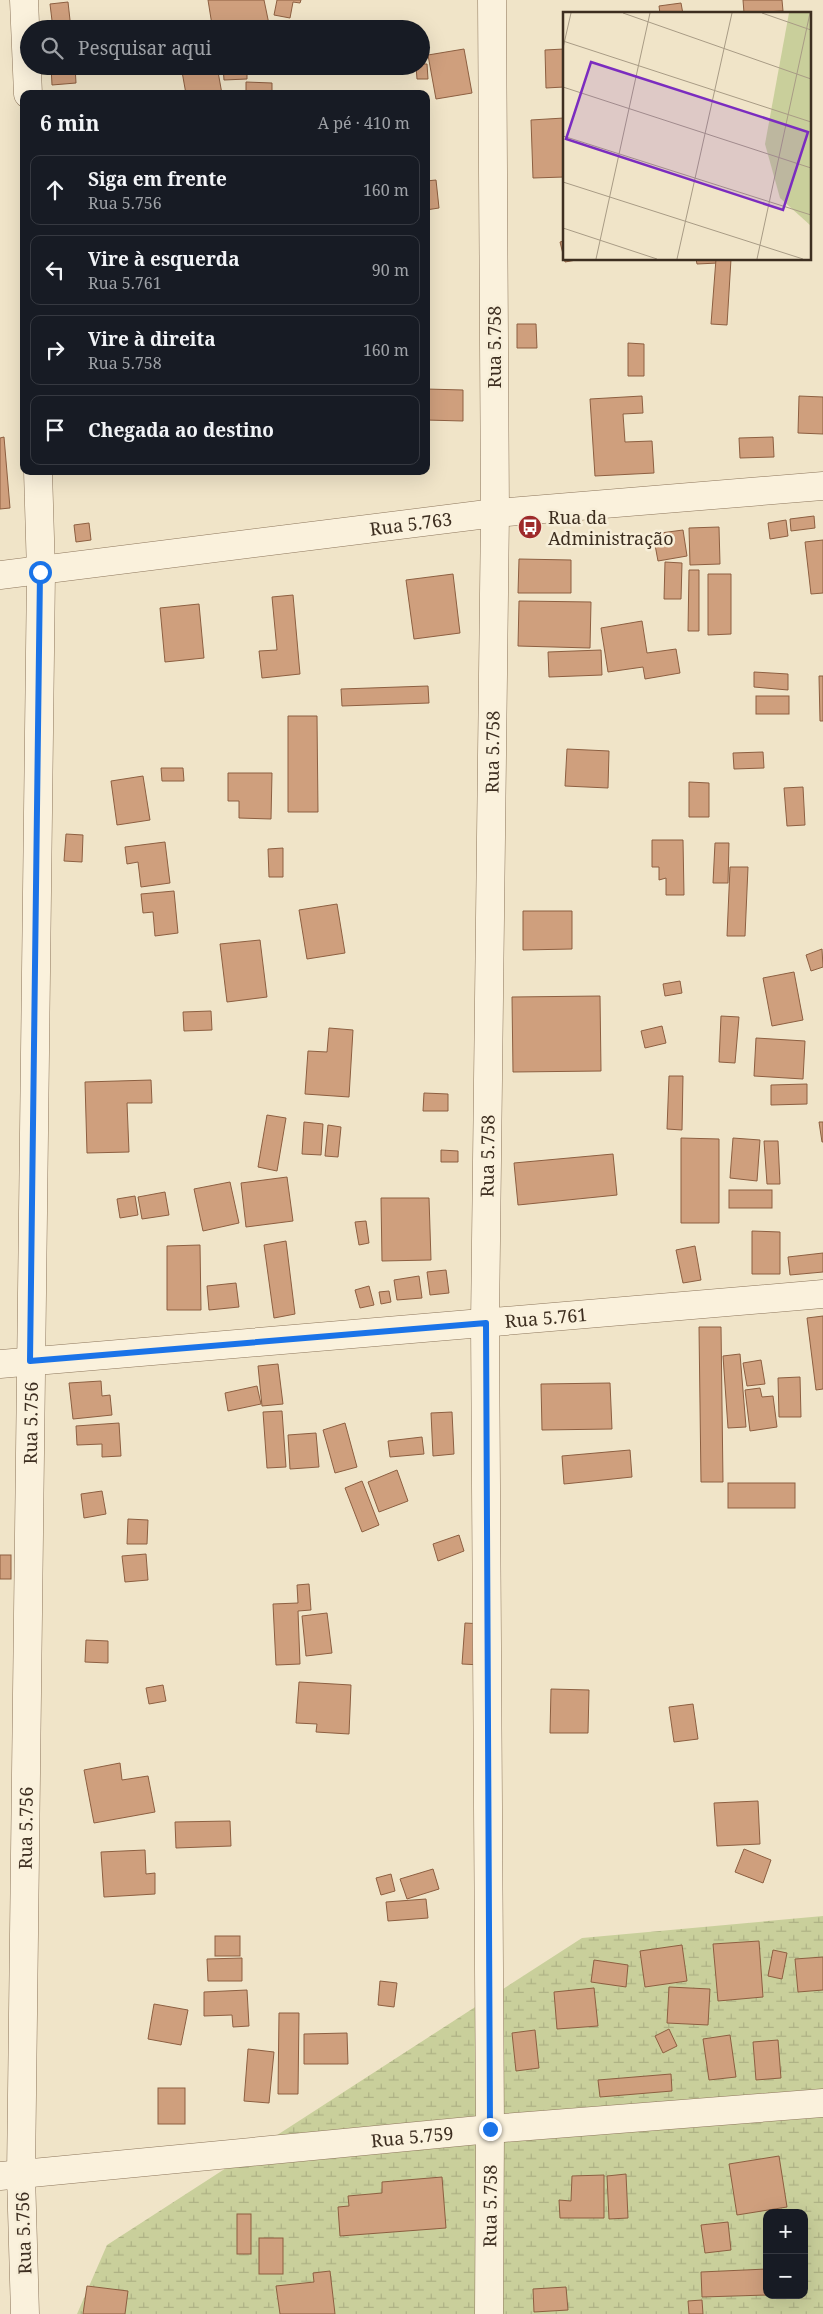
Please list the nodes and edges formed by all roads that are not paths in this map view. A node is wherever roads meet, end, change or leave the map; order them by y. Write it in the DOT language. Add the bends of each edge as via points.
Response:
graph roads {
  1 [pos="24,0"];
  2 [pos="492,0"];
  3 [pos="25,20"];
  4 [pos="27,75"];
  5 [pos="28,90"];
  6 [pos="38,475"];
  7 [pos="823,486"];
  8 [pos="495,513"];
  9 [pos="40,572"];
  10 [pos="0,576"];
  11 [pos="823,1294"];
  12 [pos="486,1323"];
  13 [pos="30,1361"];
  14 [pos="0,1364"];
  15 [pos="823,2103"];
  16 [pos="490,2129"];
  17 [pos="11,2175"];
  18 [pos="25,2314"];
  19 [pos="489,2314"];
  1 -- 3 [label="street"];
  2 -- 8 [label="street, Rua 5.758"];
  4 -- 5 [label="street"];
  6 -- 9 [label="street, Rua 5.756"];
  7 -- 8 [label="street, Rua 5.763"];
  8 -- 9 [label="street, Rua 5.763"];
  8 -- 12 [label="street, Rua 5.758"];
  9 -- 10 [label="street, Rua 5.763"];
  9 -- 13 [label="street, Rua 5.756"];
  11 -- 12 [label="street, Rua 5.761"];
  12 -- 13 [label="street, Rua 5.761"];
  12 -- 16 [label="street, Rua 5.758"];
  13 -- 14 [label="street, Rua 5.761"];
  13 -- 17 [label="street, Rua 5.756"];
  15 -- 16 [label="street, Rua 5.759"];
  16 -- 17 [label="street, Rua 5.759"];
  16 -- 19 [label="street, Rua 5.758"];
  17 -- 18 [label="street, Rua 5.756"];
}
